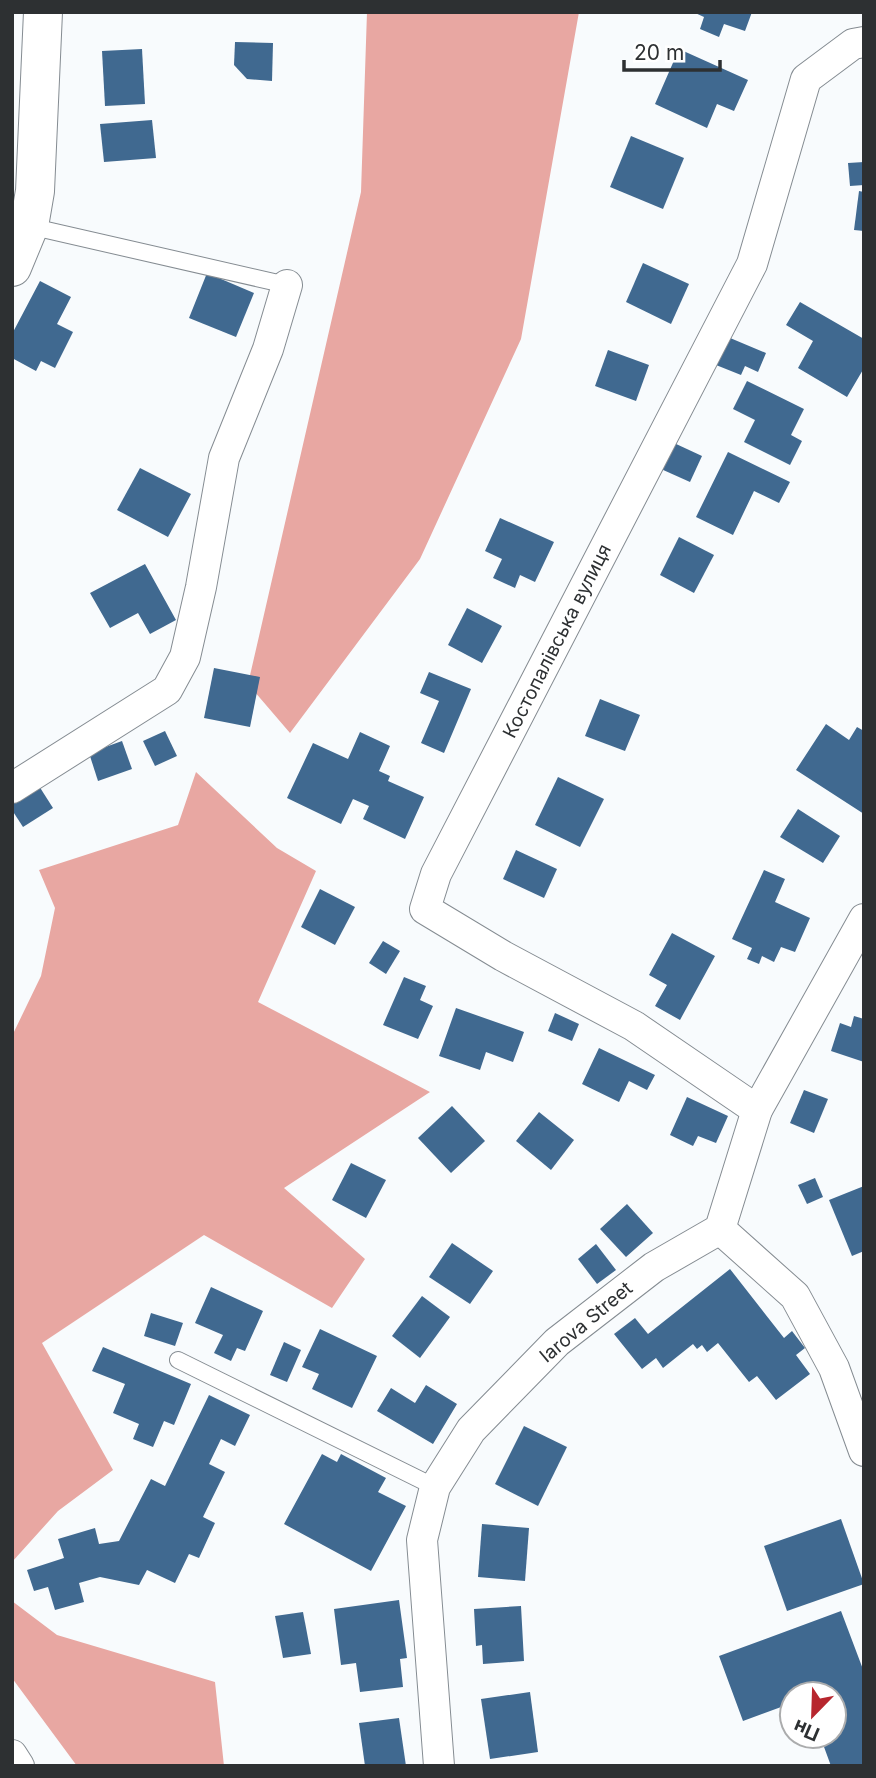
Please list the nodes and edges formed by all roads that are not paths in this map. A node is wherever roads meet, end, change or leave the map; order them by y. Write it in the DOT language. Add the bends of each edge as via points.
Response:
graph roads {
  1 [pos="43,12"];
  2 [pos="864,42"];
  3 [pos="29,226"];
  4 [pos="12,267"];
  5 [pos="287,285"];
  6 [pos="12,788"];
  7 [pos="864,919"];
  8 [pos="757,1110"];
  9 [pos="720,1228"];
  10 [pos="178,1360"];
  11 [pos="864,1451"];
  12 [pos="435,1487"];
  13 [pos="12,1755"];
  14 [pos="19,1766"];
  15 [pos="439,1766"];
  1 -- 3 [label="street" via="36,178"];
  2 -- 8 [label="street, Костопалівська вулиця" via="853,44 806,79 752,264 436,874 425,909 634,1026"];
  3 -- 4 [label="street"];
  3 -- 5 [label="lane"];
  5 -- 6 [label="street" via="268,349 225,458 185,657 167,691"];
  7 -- 8 [label="street"];
  8 -- 9 [label="street"];
  9 -- 11 [label="street" via="795,1296 834,1368"];
  9 -- 12 [label="street, Iarova Street" via="654,1267 556,1342 471,1430"];
  10 -- 12 [label="lane"];
  12 -- 15 [label="street, Iarova Street" via="422,1540"];
  13 -- 14 [label="street"];
}
